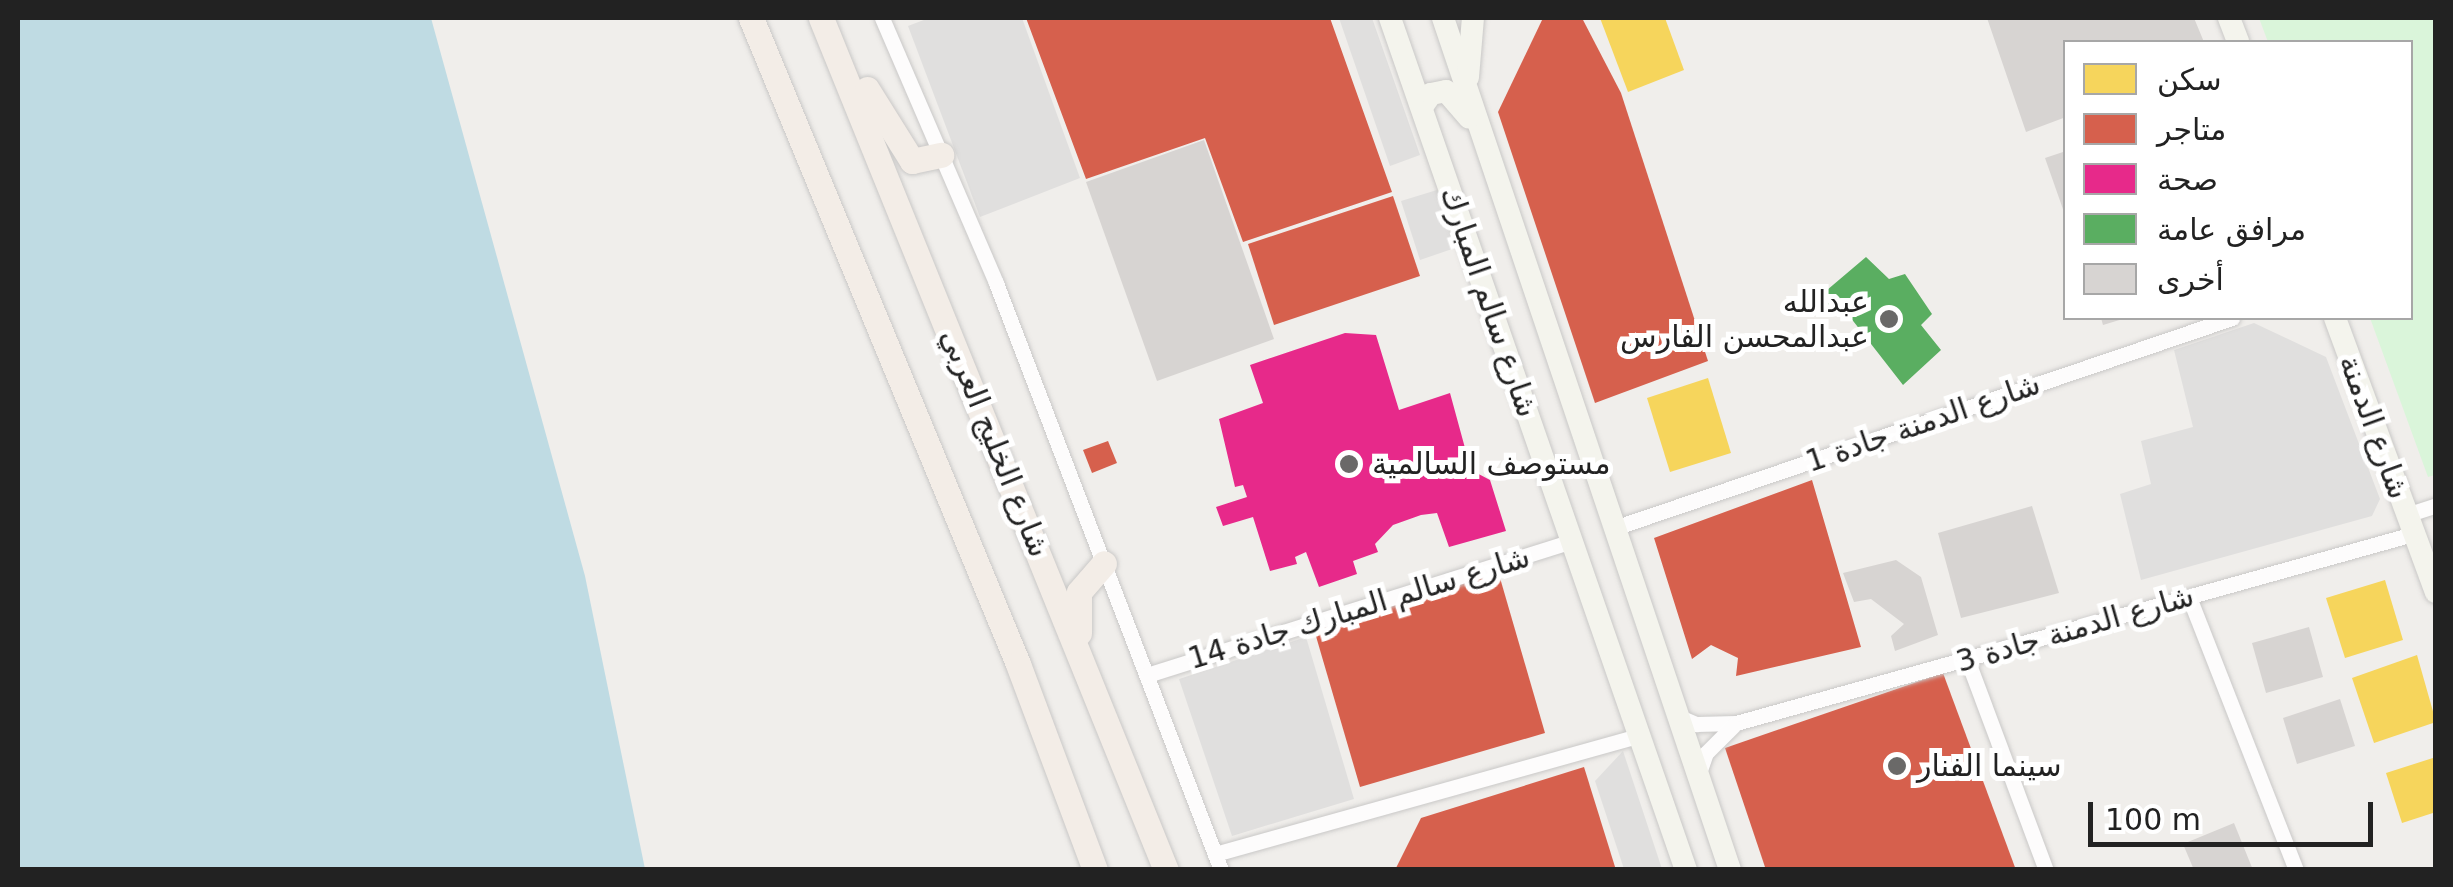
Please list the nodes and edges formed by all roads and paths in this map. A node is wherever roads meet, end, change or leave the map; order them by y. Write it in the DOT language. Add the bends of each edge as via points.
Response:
graph roads {
  1 [pos="751,18"];
  2 [pos="821,18"];
  3 [pos="882,18"];
  4 [pos="1390,18"];
  5 [pos="1443,18"];
  6 [pos="1473,18"];
  7 [pos="1467,90"];
  8 [pos="1422,107"];
  9 [pos="1481,138"];
  10 [pos="941,155"];
  11 [pos="2226,320"];
  12 [pos="2336,320"];
  13 [pos="2436,505"];
  14 [pos="2410,524"];
  15 [pos="1614,528"];
  16 [pos="1572,541"];
  17 [pos="1104,564"];
  18 [pos="2436,592"];
  19 [pos="2189,596"];
  20 [pos="1082,658"];
  21 [pos="1968,658"];
  22 [pos="1146,676"];
  23 [pos="1678,716"];
  24 [pos="1736,724"];
  25 [pos="1641,735"];
  26 [pos="1698,773"];
  27 [pos="1218,862"];
  28 [pos="1095,870"];
  29 [pos="1166,870"];
  30 [pos="1686,870"];
  31 [pos="1730,870"];
  32 [pos="2046,870"];
  33 [pos="2296,870"];
  1 -- 28 [label="main road, شارع الخليج العربي" via="1018,664"];
  2 -- 10 [label="main road" via="839,34 894,140 912,161"];
  2 -- 20 [label="main road, شارع الخليج العربي"];
  3 -- 10 [label="street"];
  4 -- 8 [label="main road, شارع سالم المبارك"];
  5 -- 7 [label="main road, شارع سالم المبارك"];
  6 -- 7 [label="main road"];
  7 -- 9 [label="main road, شارع سالم المبارك"];
  8 -- 9 [label="main road" via="1436,92 1451,93"];
  8 -- 16 [label="main road, شارع سالم المبارك"];
  9 -- 15 [label="main road, شارع سالم المبارك"];
  10 -- 17 [label="street"];
  11 -- 15 [label="street, شارع الدمنة جادة 1"];
  12 -- 14 [label="main road, شارع الدمنة"];
  13 -- 14 [label="street, شارع الدمنة جادة 3"];
  14 -- 18 [label="main road, شارع الدمنة"];
  14 -- 19 [label="street, شارع الدمنة جادة 3"];
  15 -- 23 [label="main road, شارع سالم المبارك"];
  16 -- 22 [label="street, شارع سالم المبارك جادة 14"];
  16 -- 25 [label="main road, شارع سالم المبارك"];
  17 -- 20 [label="main road" via="1078,592"];
  17 -- 22 [label="street"];
  19 -- 21 [label="street, شارع الدمنة جادة 3"];
  19 -- 33 [label="street"];
  20 -- 29 [label="main road, شارع الخليج العربي"];
  21 -- 24 [label="street, شارع الدمنة جادة 3"];
  21 -- 32 [label="street"];
  22 -- 27 [label="street"];
  23 -- 24 [label="street, شارع الدمنة جادة 3" via="1696,724"];
  23 -- 26 [label="main road, شارع سالم المبارك"];
  24 -- 26 [label="street" via="1719,736"];
  25 -- 27 [label="street"];
  25 -- 30 [label="main road, شارع سالم المبارك"];
  26 -- 31 [label="main road, شارع سالم المبارك"];
}
